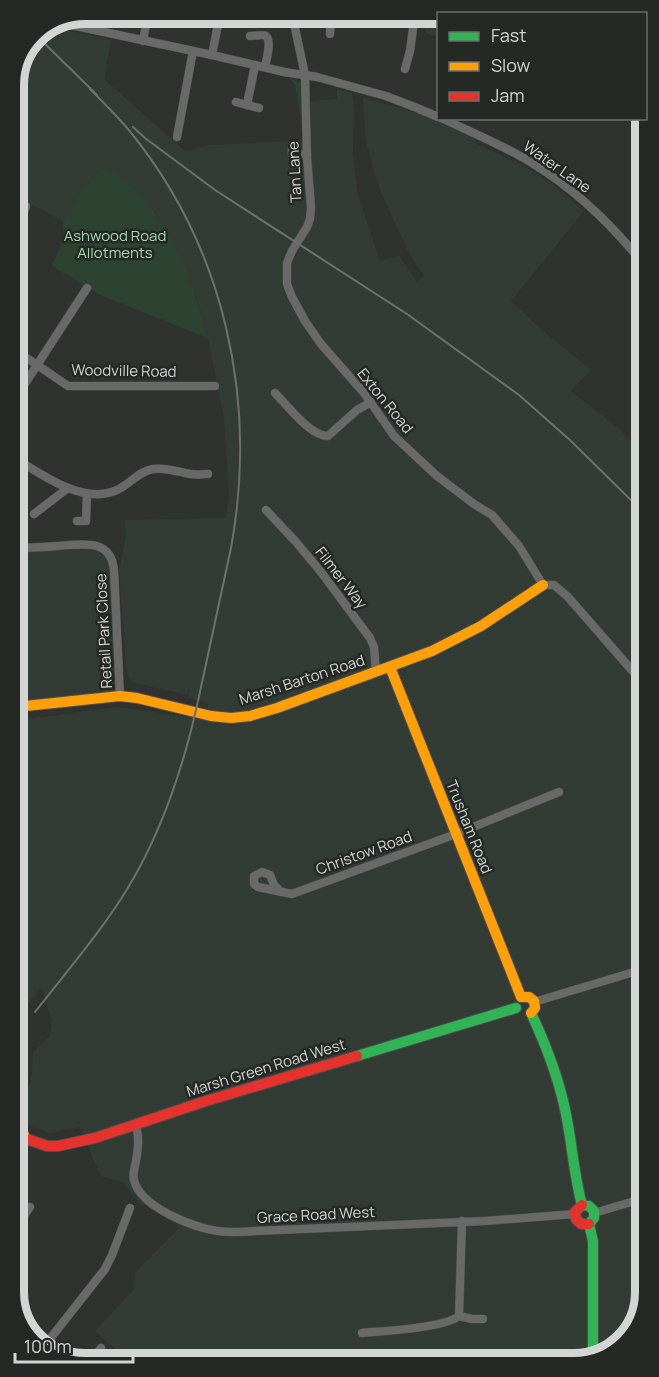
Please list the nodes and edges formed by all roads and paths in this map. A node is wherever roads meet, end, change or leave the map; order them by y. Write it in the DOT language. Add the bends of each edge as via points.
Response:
graph roads {
  1 [pos="146,24"];
  2 [pos="218,24"];
  3 [pos="295,24"];
  4 [pos="331,24"];
  5 [pos="414,24"];
  6 [pos="76,26"];
  7 [pos="330,34"];
  8 [pos="250,36"];
  9 [pos="143,41"];
  10 [pos="193,51"];
  11 [pos="212,55"];
  12 [pos="255,65"];
  13 [pos="265,68"];
  14 [pos="405,69"];
  15 [pos="305,75"];
  16 [pos="236,102"];
  17 [pos="248,105"];
  18 [pos="260,108"];
  19 [pos="437,117"];
  20 [pos="444,120"];
  21 [pos="177,137"];
  22 [pos="292,147"];
  23 [pos="307,154"];
  24 [pos="26,206"];
  25 [pos="24,212"];
  26 [pos="635,253"];
  27 [pos="287,263"];
  28 [pos="87,288"];
  29 [pos="24,356"];
  30 [pos="38,365"];
  31 [pos="24,386"];
  32 [pos="215,386"];
  33 [pos="275,393"];
  34 [pos="371,402"];
  35 [pos="24,463"];
  36 [pos="208,474"];
  37 [pos="68,488"];
  38 [pos="87,494"];
  39 [pos="266,510"];
  40 [pos="34,514"];
  41 [pos="77,521"];
  42 [pos="24,547"];
  43 [pos="543,585"];
  44 [pos="390,667"];
  45 [pos="376,672"];
  46 [pos="635,674"];
  47 [pos="120,696"];
  48 [pos="24,706"];
  49 [pos="559,792"];
  50 [pos="456,834"];
  51 [pos="281,892"];
  52 [pos="635,972"];
  53 [pos="521,997"];
  54 [pos="516,1008"];
  55 [pos="532,1008"];
  56 [pos="135,1125"];
  57 [pos="24,1138"];
  58 [pos="635,1201"];
  59 [pos="30,1207"];
  60 [pos="130,1208"];
  61 [pos="578,1210"];
  62 [pos="594,1213"];
  63 [pos="24,1214"];
  64 [pos="462,1221"];
  65 [pos="589,1224"];
  66 [pos="459,1316"];
  67 [pos="483,1319"];
  68 [pos="362,1333"];
  69 [pos="48,1340"];
  70 [pos="101,1348"];
  71 [pos="592,1350"];
  72 [pos="97,1353"];
  1 -- 9 [label="street"];
  2 -- 11 [label="street"];
  3 -- 15 [label="street"];
  4 -- 7 [label="street"];
  5 -- 14 [label="street"];
  6 -- 9 [label="street, Water Lane"];
  8 -- 13 [label="street" via="268,39"];
  9 -- 10 [label="street, Water Lane"];
  10 -- 11 [label="street, Water Lane"];
  10 -- 21 [label="street"];
  11 -- 12 [label="street, Water Lane"];
  12 -- 13 [label="street, Water Lane"];
  12 -- 17 [label="street"];
  13 -- 15 [label="street, Water Lane"];
  15 -- 19 [label="street, Water Lane" via="386,96"];
  15 -- 23 [label="street, Tan Lane"];
  16 -- 17 [label="street"];
  17 -- 18 [label="street"];
  20 -- 26 [label="street, Water Lane" via="532,163 583,200"];
  22 -- 23 [label="street" via="292,154"];
  23 -- 27 [label="street, Tan Lane" via="310,219"];
  24 -- 25 [label="street"];
  27 -- 34 [label="street, Exton Road" via="287,284 305,321"];
  28 -- 30 [label="street"];
  29 -- 30 [label="street, Woodville Road"];
  30 -- 31 [label="street"];
  30 -- 32 [label="street, Woodville Road" via="68,386"];
  33 -- 34 [label="street" via="312,431 323,436"];
  34 -- 43 [label="street, Exton Road" via="394,436 412,453 453,489 492,515 519,546"];
  35 -- 37 [label="street"];
  36 -- 38 [label="street" via="153,469 118,490"];
  37 -- 38 [label="street"];
  37 -- 40 [label="street"];
  38 -- 41 [label="street" via="87,521"];
  39 -- 45 [label="street, Filmer Way" via="321,572 370,638"];
  42 -- 47 [label="street, Retail Park Close" via="89,543 110,555"];
  43 -- 44 [label="street, Marsh Barton Road" via="481,626"];
  43 -- 46 [label="street" via="554,585 568,597"];
  44 -- 45 [label="street, Marsh Barton Road"];
  44 -- 50 [label="street, Trusham Road"];
  45 -- 47 [label="street, Marsh Barton Road" via="239,718 211,716"];
  47 -- 48 [label="street, Marsh Barton Road"];
  49 -- 50 [label="street, Christow Road"];
  50 -- 51 [label="street, Christow Road" via="292,894"];
  50 -- 53 [label="street, Trusham Road"];
  52 -- 55 [label="street"];
  53 -- 54 [label="street"];
  53 -- 55 [label="street" via="529,997"];
  54 -- 55 [label="street" via="525,1015"];
  54 -- 56 [label="street, Marsh Green Road West"];
  55 -- 61 [label="street" via="565,1112"];
  56 -- 57 [label="street, Marsh Green Road West" via="58,1146"];
  56 -- 64 [label="street, Grace Road West" via="135,1184 152,1203 192,1224 234,1232"];
  58 -- 62 [label="street"];
  59 -- 63 [label="street"];
  60 -- 69 [label="street" via="105,1269"];
  61 -- 62 [label="street" via="589,1206"];
  61 -- 64 [label="street, Grace Road West"];
  61 -- 65 [label="street" via="576,1219 580,1224"];
  62 -- 65 [label="street"];
  64 -- 66 [label="street"];
  65 -- 71 [label="street" via="593,1240"];
  66 -- 67 [label="street"];
  66 -- 68 [label="street" via="429,1326"];
  70 -- 72 [label="street"];
}
